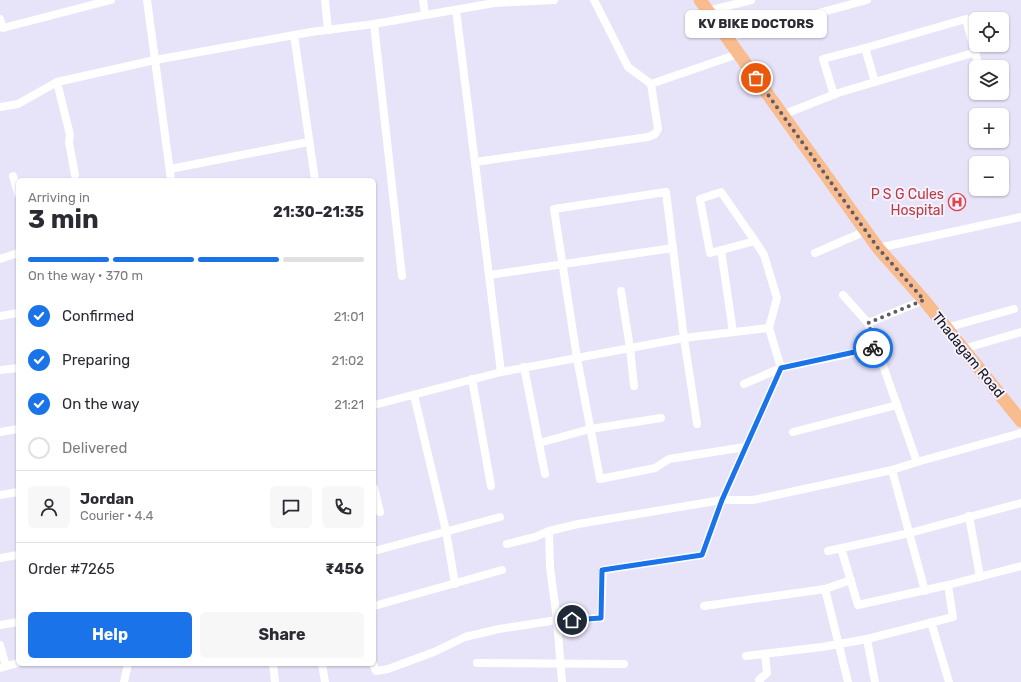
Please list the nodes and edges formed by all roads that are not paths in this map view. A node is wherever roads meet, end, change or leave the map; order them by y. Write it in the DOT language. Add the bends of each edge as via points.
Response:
graph roads {
  1 [pos="111,0"];
  2 [pos="147,0"];
  3 [pos="325,0"];
  4 [pos="423,0"];
  5 [pos="554,0"];
  6 [pos="594,0"];
  7 [pos="700,0"];
  8 [pos="751,0"];
  9 [pos="866,0"];
  10 [pos="494,2"];
  11 [pos="456,10"];
  12 [pos="708,11"];
  13 [pos="425,14"];
  14 [pos="0,19"];
  15 [pos="374,24"];
  16 [pos="969,29"];
  17 [pos="328,30"];
  18 [pos="294,35"];
  19 [pos="726,38"];
  20 [pos="865,48"];
  21 [pos="976,52"];
  22 [pos="738,54"];
  23 [pos="155,60"];
  24 [pos="978,60"];
  25 [pos="57,82"];
  26 [pos="876,82"];
  27 [pos="651,84"];
  28 [pos="834,94"];
  29 [pos="0,107"];
  30 [pos="782,115"];
  31 [pos="308,142"];
  32 [pos="475,162"];
  33 [pos="170,169"];
  34 [pos="75,175"];
  35 [pos="13,176"];
  36 [pos="171,178"];
  37 [pos="315,178"];
  38 [pos="16,186"];
  39 [pos="1021,217"];
  40 [pos="866,231"];
  41 [pos="755,241"];
  42 [pos="673,248"];
  43 [pos="878,248"];
  44 [pos="721,250"];
  45 [pos="815,253"];
  46 [pos="16,254"];
  47 [pos="0,259"];
  48 [pos="562,264"];
  49 [pos="489,275"];
  50 [pos="402,276"];
  51 [pos="621,291"];
  52 [pos="843,295"];
  53 [pos="924,300"];
  54 [pos="1014,309"];
  55 [pos="16,313"];
  56 [pos="0,316"];
  57 [pos="868,323"];
  58 [pos="769,328"];
  59 [pos="946,328"];
  60 [pos="733,332"];
  61 [pos="1021,332"];
  62 [pos="684,338"];
  63 [pos="630,348"];
  64 [pos="877,348"];
  65 [pos="963,349"];
  66 [pos="577,358"];
  67 [pos="524,367"];
  68 [pos="16,368"];
  69 [pos="781,368"];
  70 [pos="0,370"];
  71 [pos="501,372"];
  72 [pos="472,379"];
  73 [pos="744,384"];
  74 [pos="634,386"];
  75 [pos="414,395"];
  76 [pos="376,404"];
  77 [pos="897,405"];
  78 [pos="661,418"];
  79 [pos="1021,420"];
  80 [pos="697,424"];
  81 [pos="16,429"];
  82 [pos="590,429"];
  83 [pos="0,432"];
  84 [pos="793,432"];
  85 [pos="1021,433"];
  86 [pos="539,443"];
  87 [pos="745,447"];
  88 [pos="917,462"];
  89 [pos="892,470"];
  90 [pos="545,474"];
  91 [pos="491,486"];
  92 [pos="16,492"];
  93 [pos="0,495"];
  94 [pos="376,496"];
  95 [pos="722,500"];
  96 [pos="1021,503"];
  97 [pos="380,512"];
  98 [pos="969,516"];
  99 [pos="500,518"];
  100 [pos="446,531"];
  101 [pos="549,531"];
  102 [pos="910,533"];
  103 [pos="507,544"];
  104 [pos="841,548"];
  105 [pos="376,550"];
  106 [pos="828,551"];
  107 [pos="16,555"];
  108 [pos="0,558"];
  109 [pos="1021,566"];
  110 [pos="502,570"];
  111 [pos="980,577"];
  112 [pos="850,580"];
  113 [pos="455,584"];
  114 [pos="948,585"];
  115 [pos="825,589"];
  116 [pos="925,591"];
  117 [pos="376,605"];
  118 [pos="704,606"];
  119 [pos="557,620"];
  120 [pos="16,622"];
  121 [pos="931,622"];
  122 [pos="0,625"];
  123 [pos="867,639"];
  124 [pos="838,644"];
  125 [pos="0,645"];
  126 [pos="765,654"];
  127 [pos="746,656"];
  128 [pos="477,663"];
  129 [pos="16,664"];
  130 [pos="560,664"];
  131 [pos="624,664"];
  132 [pos="128,666"];
  133 [pos="128,666"];
  134 [pos="273,666"];
  135 [pos="322,666"];
  136 [pos="374,666"];
  137 [pos="3,667"];
  138 [pos="124,682"];
  139 [pos="130,682"];
  140 [pos="275,682"];
  141 [pos="324,682"];
  142 [pos="562,682"];
  143 [pos="760,682"];
  144 [pos="848,682"];
  145 [pos="875,682"];
  146 [pos="948,682"];
  1 -- 14 [label="street" via="3,28"];
  2 -- 23 [label="street"];
  3 -- 17 [label="street"];
  4 -- 13 [label="street"];
  5 -- 10 [label="street"];
  6 -- 27 [label="street" via="628,67"];
  7 -- 12 [label="main road, Thadagam Road"];
  8 -- 12 [label="street"];
  9 -- 19 [label="street"];
  10 -- 11 [label="street"];
  11 -- 13 [label="street"];
  11 -- 32 [label="street"];
  12 -- 19 [label="main road, Thadagam Road"];
  13 -- 15 [label="street"];
  15 -- 17 [label="street"];
  15 -- 50 [label="street"];
  16 -- 20 [label="street" via="966,19"];
  17 -- 18 [label="street"];
  18 -- 23 [label="street"];
  18 -- 31 [label="street"];
  19 -- 22 [label="main road, Thadagam Road"];
  20 -- 26 [label="street"];
  20 -- 28 [label="street" via="824,60"];
  21 -- 24 [label="street"];
  21 -- 26 [label="street"];
  22 -- 27 [label="street"];
  22 -- 30 [label="main road, Thadagam Road"];
  23 -- 25 [label="street"];
  23 -- 33 [label="street"];
  25 -- 29 [label="street" via="18,104"];
  25 -- 34 [label="street" via="70,135"];
  26 -- 28 [label="street"];
  27 -- 32 [label="street" via="658,129 648,137"];
  28 -- 30 [label="street"];
  30 -- 40 [label="main road, Thadagam Road"];
  31 -- 33 [label="street"];
  31 -- 37 [label="street"];
  32 -- 49 [label="street"];
  33 -- 36 [label="street"];
  35 -- 38 [label="street"];
  39 -- 43 [label="street"];
  40 -- 43 [label="main road, Thadagam Road"];
  40 -- 45 [label="street"];
  41 -- 44 [label="street"];
  41 -- 44 [label="street" via="721,192 700,199 710,253"];
  41 -- 58 [label="street" via="764,256 777,298"];
  42 -- 48 [label="street"];
  42 -- 48 [label="street" via="666,192 554,209"];
  42 -- 62 [label="street"];
  43 -- 53 [label="main road, Thadagam Road"];
  44 -- 60 [label="street"];
  46 -- 47 [label="street"];
  48 -- 49 [label="street"];
  48 -- 66 [label="street"];
  49 -- 71 [label="street"];
  51 -- 63 [label="street"];
  52 -- 57 [label="street"];
  53 -- 57 [label="street"];
  53 -- 59 [label="main road, Thadagam Road"];
  54 -- 59 [label="street"];
  55 -- 56 [label="street"];
  57 -- 64 [label="street"];
  58 -- 60 [label="street"];
  58 -- 69 [label="street"];
  59 -- 65 [label="main road, Thadagam Road"];
  60 -- 62 [label="street"];
  61 -- 65 [label="street"];
  62 -- 63 [label="street"];
  62 -- 80 [label="street"];
  63 -- 66 [label="street"];
  63 -- 74 [label="street"];
  64 -- 69 [label="street"];
  64 -- 77 [label="street"];
  65 -- 79 [label="main road, Thadagam Road"];
  66 -- 67 [label="street"];
  66 -- 82 [label="street"];
  67 -- 71 [label="street"];
  67 -- 86 [label="street"];
  68 -- 70 [label="street"];
  69 -- 73 [label="street"];
  69 -- 87 [label="street"];
  71 -- 72 [label="street"];
  72 -- 75 [label="street"];
  72 -- 91 [label="street"];
  75 -- 76 [label="street"];
  75 -- 100 [label="street"];
  77 -- 84 [label="street"];
  77 -- 88 [label="street"];
  78 -- 82 [label="street"];
  81 -- 83 [label="street"];
  82 -- 86 [label="street"];
  82 -- 87 [label="street" via="600,479 655,468 670,459"];
  85 -- 88 [label="street"];
  86 -- 90 [label="street"];
  87 -- 95 [label="street"];
  88 -- 89 [label="street"];
  89 -- 95 [label="street" via="753,500"];
  89 -- 102 [label="street"];
  92 -- 93 [label="street"];
  94 -- 97 [label="street"];
  95 -- 101 [label="street"];
  95 -- 119 [label="street" via="702,555 602,570 601,618"];
  96 -- 98 [label="street"];
  98 -- 102 [label="street"];
  98 -- 111 [label="street"];
  99 -- 100 [label="street"];
  100 -- 105 [label="street"];
  100 -- 113 [label="street"];
  101 -- 103 [label="street"];
  101 -- 119 [label="street" via="550,567"];
  102 -- 104 [label="street"];
  102 -- 116 [label="street"];
  104 -- 106 [label="street"];
  104 -- 112 [label="street"];
  107 -- 108 [label="street"];
  109 -- 111 [label="street"];
  110 -- 113 [label="street"];
  111 -- 114 [label="street"];
  112 -- 115 [label="street"];
  112 -- 116 [label="street" via="858,605"];
  113 -- 117 [label="street"];
  114 -- 116 [label="street"];
  114 -- 121 [label="street" via="953,616"];
  115 -- 118 [label="street"];
  115 -- 124 [label="street"];
  119 -- 130 [label="street"];
  119 -- 136 [label="street" via="465,636 434,652 388,668 376,670"];
  120 -- 122 [label="street"];
  121 -- 123 [label="street"];
  121 -- 146 [label="street"];
  123 -- 124 [label="street"];
  123 -- 145 [label="street"];
  124 -- 126 [label="street"];
  124 -- 144 [label="street"];
  125 -- 137 [label="street"];
  126 -- 127 [label="street"];
  126 -- 143 [label="street" via="767,673"];
  128 -- 130 [label="street"];
  129 -- 137 [label="street"];
  130 -- 131 [label="street"];
  130 -- 142 [label="street"];
  132 -- 138 [label="street"];
  133 -- 139 [label="street"];
  134 -- 140 [label="street"];
  135 -- 141 [label="street"];
}
